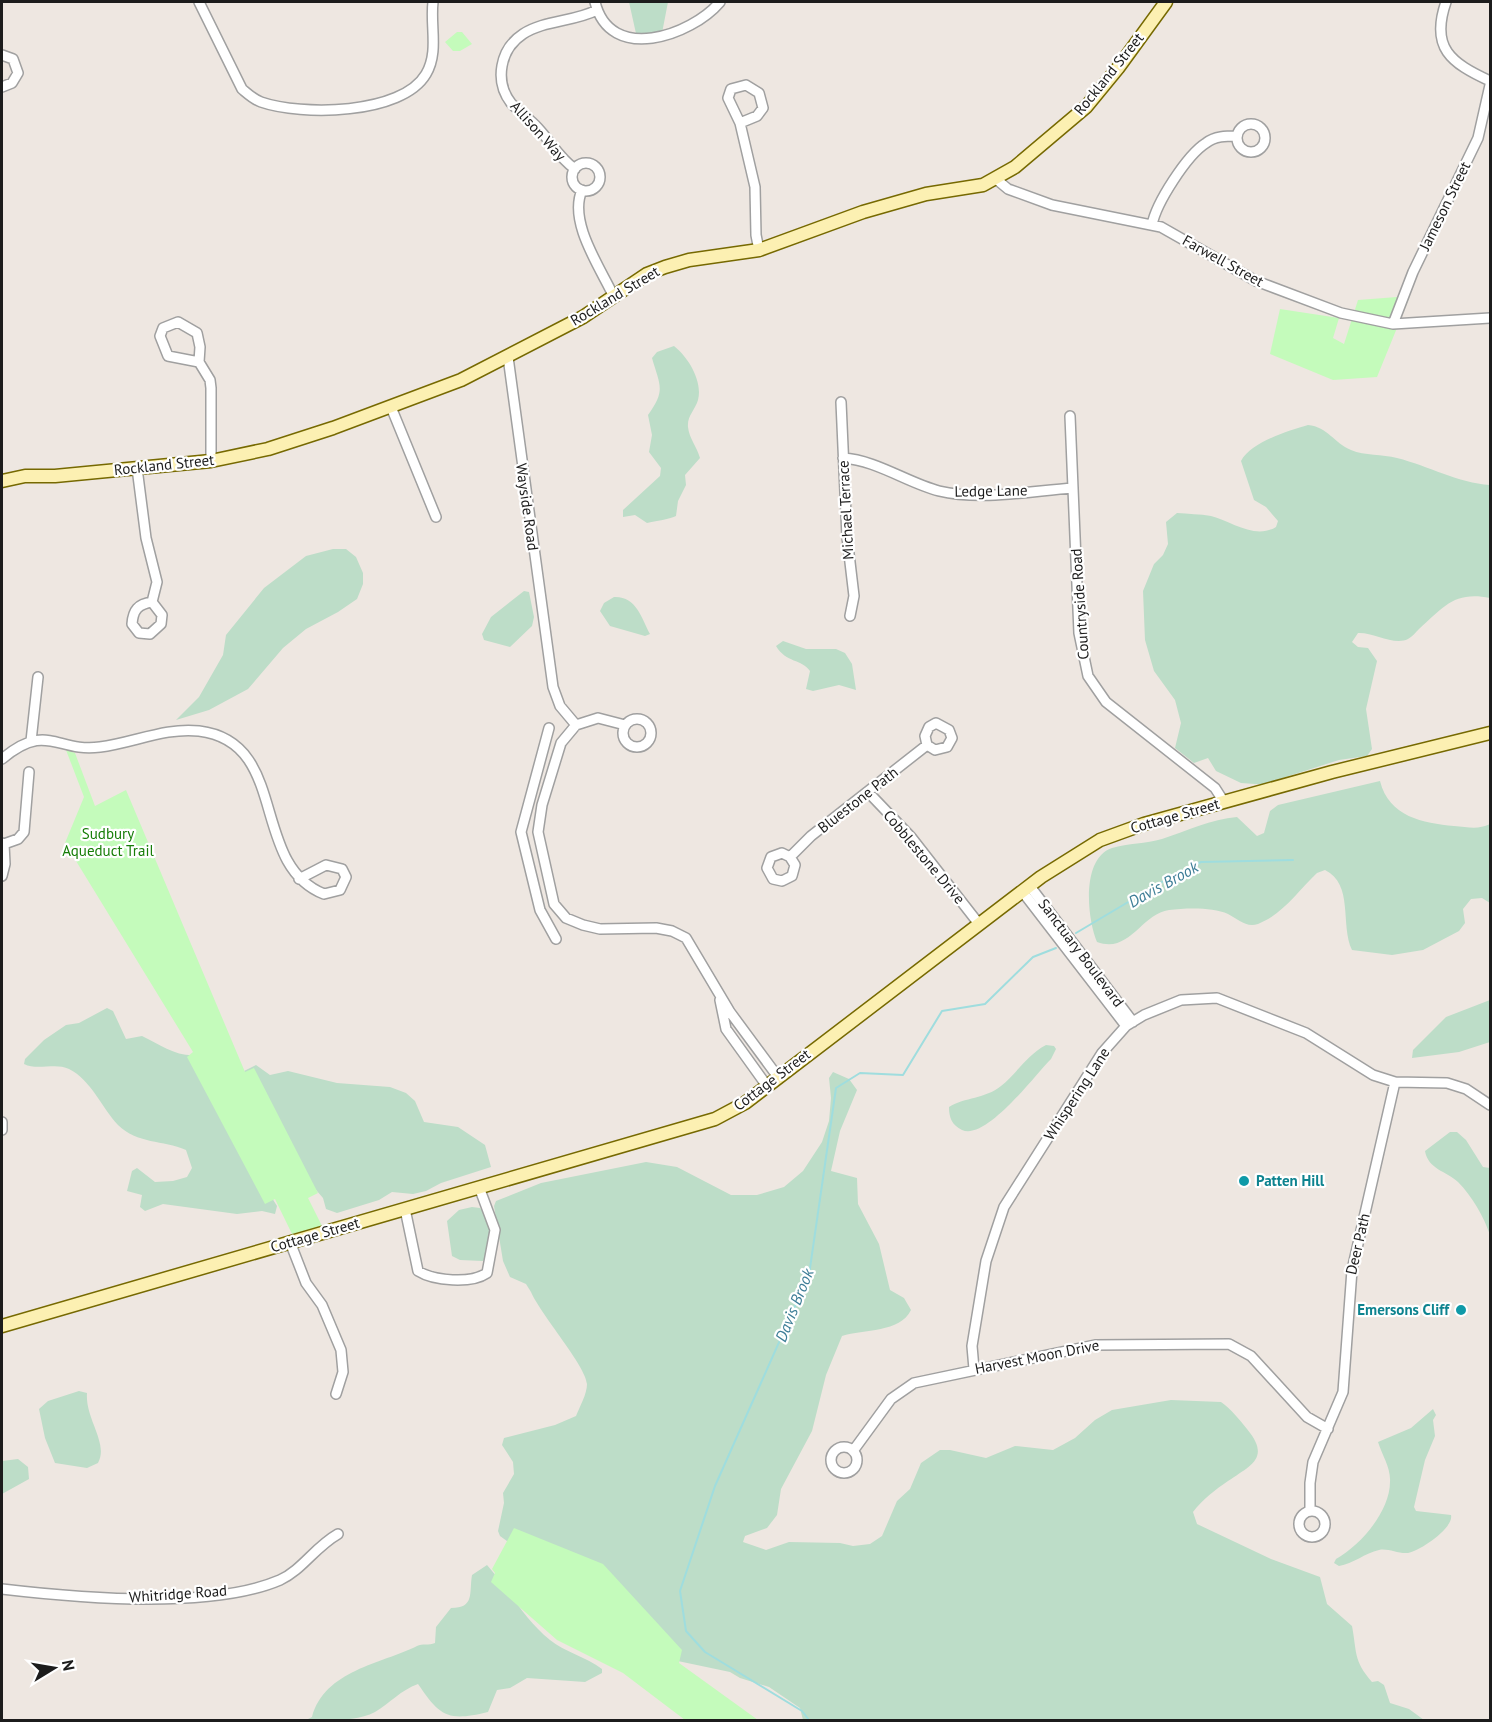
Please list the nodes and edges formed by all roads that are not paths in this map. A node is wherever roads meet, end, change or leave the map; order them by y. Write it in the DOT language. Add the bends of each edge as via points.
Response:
graph roads {
  1 [pos="199,2"];
  2 [pos="433,2"];
  3 [pos="720,2"];
  4 [pos="1166,2"];
  5 [pos="1446,2"];
  6 [pos="596,6"];
  7 [pos="2,55"];
  8 [pos="1491,83"];
  9 [pos="2,87"];
  10 [pos="740,123"];
  11 [pos="1237,136"];
  12 [pos="575,169"];
  13 [pos="996,179"];
  14 [pos="582,190"];
  15 [pos="1152,225"];
  16 [pos="759,250"];
  17 [pos="614,297"];
  18 [pos="1491,318"];
  19 [pos="1393,324"];
  20 [pos="508,357"];
  21 [pos="199,362"];
  22 [pos="841,402"];
  23 [pos="391,407"];
  24 [pos="1070,416"];
  25 [pos="843,458"];
  26 [pos="211,461"];
  27 [pos="137,468"];
  28 [pos="2,481"];
  29 [pos="1073,488"];
  30 [pos="436,517"];
  31 [pos="152,602"];
  32 [pos="850,616"];
  33 [pos="38,677"];
  34 [pos="576,724"];
  35 [pos="626,725"];
  36 [pos="549,728"];
  37 [pos="1491,733"];
  38 [pos="31,741"];
  39 [pos="927,745"];
  40 [pos="2,759"];
  41 [pos="537,768"];
  42 [pos="28,772"];
  43 [pos="552,773"];
  44 [pos="868,792"];
  45 [pos="1224,802"];
  46 [pos="521,832"];
  47 [pos="538,832"];
  48 [pos="3,844"];
  49 [pos="790,857"];
  50 [pos="2,876"];
  51 [pos="299,879"];
  52 [pos="1026,888"];
  53 [pos="560,911"];
  54 [pos="545,918"];
  55 [pos="979,924"];
  56 [pos="556,939"];
  57 [pos="720,994"];
  58 [pos="1129,1024"];
  59 [pos="778,1077"];
  60 [pos="1395,1082"];
  61 [pos="767,1086"];
  62 [pos="1491,1106"];
  63 [pos="2,1122"];
  64 [pos="2,1130"];
  65 [pos="479,1187"];
  66 [pos="405,1209"];
  67 [pos="290,1242"];
  68 [pos="2,1326"];
  69 [pos="974,1369"];
  70 [pos="336,1394"];
  71 [pos="1328,1428"];
  72 [pos="853,1450"];
  73 [pos="1310,1511"];
  74 [pos="338,1534"];
  75 [pos="2,1589"];
  1 -- 2 [label="street" via="242,89 251,97 269,104 322,110 400,97 419,84 434,56"];
  3 -- 6 [label="street" via="676,33 650,38 631,37 614,30"];
  4 -- 13 [label="street, Rockland Street" via="1086,107"];
  5 -- 8 [label="street" via="1440,27 1448,54 1465,70"];
  6 -- 12 [label="street, Allison Way" via="579,19 526,32 512,44 502,65 502,84 510,101"];
  7 -- 9 [label="street" via="13,59 18,73 12,83"];
  8 -- 19 [label="street, Jameson Street" via="1478,138 1413,272"];
  10 -- 10 [label="street" via="728,93 735,86 746,85 759,93 763,108 757,116"];
  10 -- 16 [label="street" via="756,197"];
  11 -- 15 [label="street" via="1215,138 1200,147 1161,201"];
  12 -- 14 [label="street, Allison Way" via="574,183"];
  12 -- 14 [label="street, Allison Way" via="587,164 599,171 595,188"];
  13 -- 15 [label="street, Farwell Street" via="1008,189 1052,205"];
  13 -- 16 [label="street, Rockland Street" via="973,188 926,194 863,212"];
  14 -- 17 [label="street, Allison Way" via="577,204 579,222"];
  15 -- 19 [label="street, Farwell Street" via="1180,236 1268,286 1341,313"];
  16 -- 17 [label="street, Rockland Street" via="678,262 648,274"];
  17 -- 20 [label="street, Rockland Street"];
  18 -- 19 [label="street, Farwell Street"];
  20 -- 23 [label="street, Rockland Street"];
  20 -- 34 [label="street, Wayside Road" via="553,687 560,706"];
  21 -- 21 [label="street" via="168,356 160,336 163,328 178,322 197,333"];
  21 -- 26 [label="street" via="211,388"];
  22 -- 25 [label="street, Michael Terrace"];
  23 -- 26 [label="street, Rockland Street" via="268,449"];
  23 -- 30 [label="street"];
  24 -- 29 [label="street, Countryside Road"];
  25 -- 29 [label="street, Ledge Lane" via="953,493"];
  25 -- 32 [label="street, Michael Terrace" via="854,596"];
  26 -- 27 [label="street, Rockland Street"];
  27 -- 28 [label="street, Rockland Street"];
  27 -- 31 [label="street" via="146,538 157,582"];
  29 -- 45 [label="street, Countryside Road" via="1079,633 1088,676 1106,702 1215,788"];
  33 -- 38 [label="street"];
  34 -- 35 [label="street" via="598,718"];
  34 -- 43 [label="street" via="561,743"];
  36 -- 41 [label="street"];
  37 -- 45 [label="street, Cottage Street"];
  38 -- 40 [label="street"];
  38 -- 51 [label="street" via="60,741 98,748 183,730 216,735 238,748 251,762 263,787 281,852"];
  39 -- 44 [label="street, Bluestone Path"];
  41 -- 43 [label="street"];
  41 -- 46 [label="street"];
  42 -- 48 [label="street" via="24,832 18,839"];
  43 -- 47 [label="street"];
  44 -- 49 [label="street, Bluestone Path"];
  44 -- 55 [label="street, Cobblestone Drive" via="911,837"];
  45 -- 52 [label="street, Cottage Street" via="1113,835 1072,855"];
  46 -- 47 [label="street"];
  46 -- 54 [label="street"];
  47 -- 53 [label="street" via="554,904"];
  48 -- 50 [label="street"];
  51 -- 51 [label="street" via="324,894 340,890 346,877 342,869 326,865"];
  52 -- 55 [label="street, Cottage Street"];
  52 -- 58 [label="street, Sanctuary Boulevard"];
  53 -- 54 [label="street"];
  53 -- 57 [label="street" via="566,918 600,929 653,928 686,938"];
  54 -- 56 [label="street"];
  55 -- 59 [label="street, Cottage Street"];
  57 -- 59 [label="street"];
  57 -- 61 [label="street" via="726,1029"];
  58 -- 60 [label="street, Whispering Lane" via="1181,1000 1217,998 1296,1028 1362,1070"];
  58 -- 69 [label="street, Whispering Lane" via="1102,1053 998,1220 984,1272 972,1346"];
  59 -- 61 [label="street, Cottage Street"];
  60 -- 62 [label="street, Whispering Lane" via="1448,1083 1466,1089"];
  60 -- 71 [label="street, Deer Path" via="1352,1270 1343,1392"];
  61 -- 65 [label="street, Cottage Street" via="735,1110 715,1119"];
  63 -- 64 [label="street"];
  65 -- 66 [label="street, Cottage Street"];
  65 -- 66 [label="street" via="495,1230 487,1273 474,1279 418,1271"];
  66 -- 67 [label="street, Cottage Street"];
  67 -- 68 [label="street, Cottage Street"];
  67 -- 70 [label="street" via="306,1283 322,1305 341,1350 343,1372"];
  69 -- 71 [label="street, Harvest Moon Drive" via="1095,1345 1229,1344 1251,1356 1307,1417"];
  69 -- 72 [label="street, Harvest Moon Drive" via="905,1387 883,1408"];
  71 -- 73 [label="street, Deer Path" via="1313,1462"];
  74 -- 75 [label="street, Whitridge Road" via="282,1579 238,1590 183,1597 127,1598"];
}
